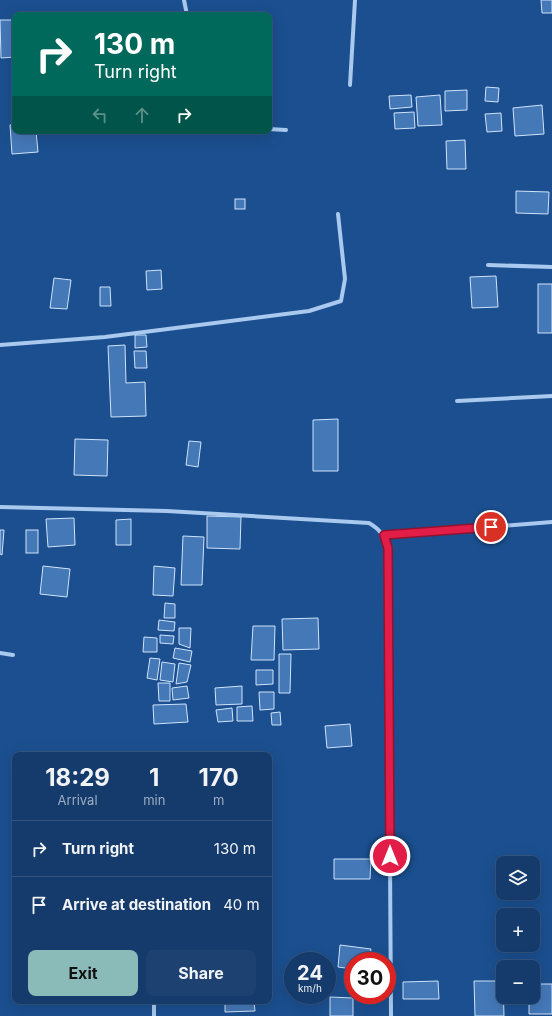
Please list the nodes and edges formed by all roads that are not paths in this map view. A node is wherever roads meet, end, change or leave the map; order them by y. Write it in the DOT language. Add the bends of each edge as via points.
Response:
graph roads {
  1 [pos="184,0"];
  2 [pos="355,0"];
  3 [pos="186,12"];
  4 [pos="350,85"];
  5 [pos="272,129"];
  6 [pos="286,130"];
  7 [pos="338,214"];
  8 [pos="488,265"];
  9 [pos="552,267"];
  10 [pos="0,345"];
  11 [pos="552,396"];
  12 [pos="458,401"];
  13 [pos="0,507"];
  14 [pos="552,522"];
  15 [pos="384,535"];
  16 [pos="0,653"];
  17 [pos="13,655"];
  18 [pos="154,1004"];
  19 [pos="154,1016"];
  20 [pos="391,1016"];
  1 -- 3 [label="street"];
  2 -- 4 [label="street"];
  5 -- 6 [label="street"];
  7 -- 10 [label="street" via="345,279 341,302 309,311 105,337"];
  8 -- 9 [label="street"];
  11 -- 12 [label="street"];
  13 -- 15 [label="street" via="174,511 369,523"];
  14 -- 15 [label="street"];
  15 -- 20 [label="street" via="388,548"];
  16 -- 17 [label="street"];
  18 -- 19 [label="street"];
}
